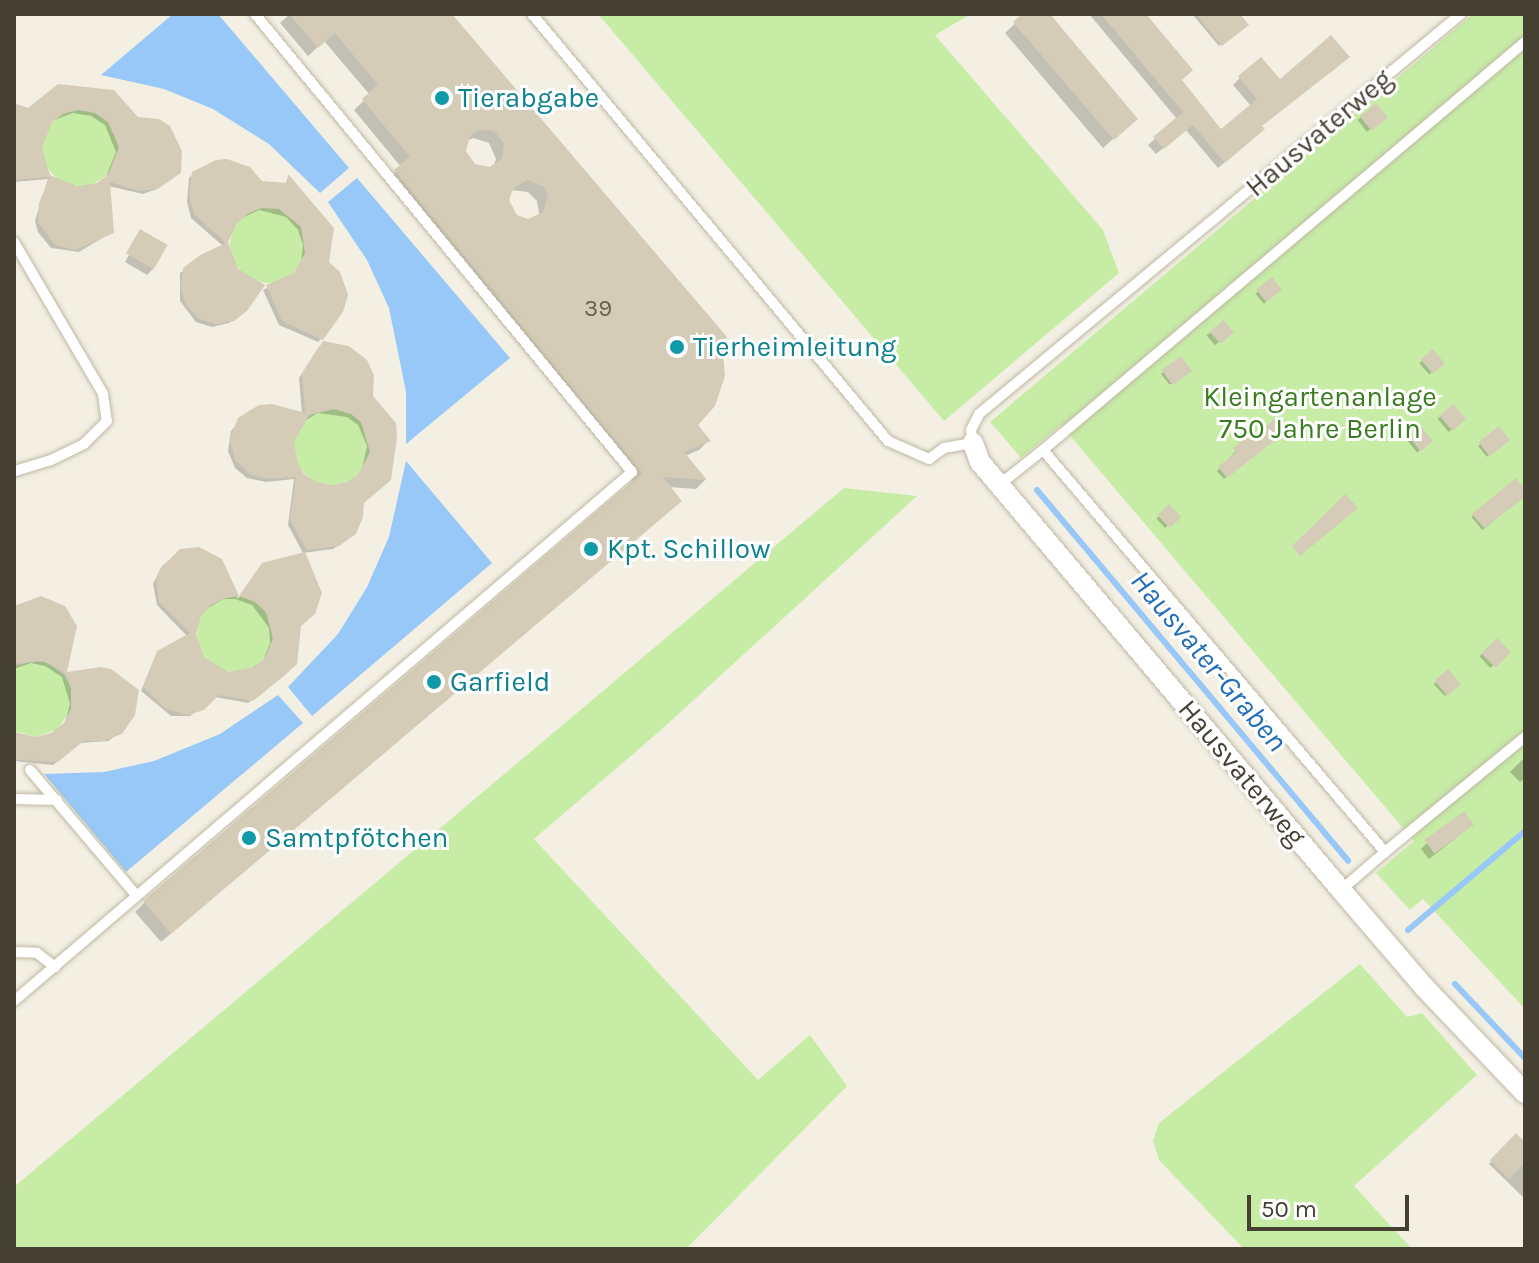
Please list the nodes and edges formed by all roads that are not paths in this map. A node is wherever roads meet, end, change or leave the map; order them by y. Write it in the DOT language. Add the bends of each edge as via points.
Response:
graph roads {
  1 [pos="255,14"];
  2 [pos="532,14"];
  3 [pos="1461,14"];
  4 [pos="1525,42"];
  5 [pos="14,242"];
  6 [pos="973,443"];
  7 [pos="1043,450"];
  8 [pos="14,471"];
  9 [pos="999,485"];
  10 [pos="1525,737"];
  11 [pos="30,770"];
  12 [pos="14,799"];
  13 [pos="57,800"];
  14 [pos="1385,852"];
  15 [pos="1341,890"];
  16 [pos="136,895"];
  17 [pos="14,952"];
  18 [pos="55,967"];
  19 [pos="14,1001"];
  20 [pos="1525,1093"];
  1 -- 16 [label="lane" via="632,472"];
  2 -- 6 [label="lane" via="888,441 929,459 944,448"];
  3 -- 6 [label="lane, Hausvaterweg" via="979,414 971,430"];
  4 -- 7 [label="lane"];
  5 -- 8 [label="lane" via="103,394 107,421 84,444"];
  6 -- 9 [label="street, Hausvaterweg" via="980,462"];
  7 -- 9 [label="lane"];
  7 -- 14 [label="lane"];
  9 -- 15 [label="street, Hausvaterweg"];
  10 -- 14 [label="lane"];
  11 -- 13 [label="lane"];
  12 -- 13 [label="lane"];
  13 -- 16 [label="lane"];
  14 -- 15 [label="lane"];
  15 -- 20 [label="street, Hausvaterweg"];
  16 -- 18 [label="lane"];
  17 -- 18 [label="lane" via="37,953"];
  18 -- 19 [label="lane"];
}
